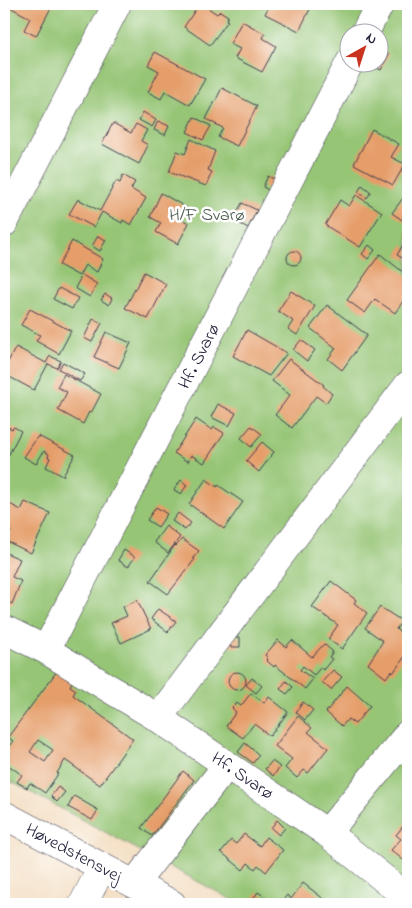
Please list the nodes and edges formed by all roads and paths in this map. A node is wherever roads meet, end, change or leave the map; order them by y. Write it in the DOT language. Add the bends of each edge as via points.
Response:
graph roads {
  1 [pos="118,4"];
  2 [pos="380,4"];
  3 [pos="370,22"];
  4 [pos="345,72"];
  5 [pos="4,223"];
  6 [pos="408,385"];
  7 [pos="4,629"];
  8 [pos="46,650"];
  9 [pos="158,718"];
  10 [pos="408,734"];
  11 [pos="227,765"];
  12 [pos="4,815"];
  13 [pos="327,833"];
  14 [pos="102,867"];
  15 [pos="134,884"];
  16 [pos="408,898"];
  17 [pos="83,904"];
  18 [pos="172,904"];
  1 -- 5 [label="street"];
  2 -- 3 [label="street"];
  4 -- 8 [label="street, Hf. Svarø"];
  6 -- 9 [label="street"];
  7 -- 8 [label="street, Hf. Svarø"];
  8 -- 9 [label="street, Hf. Svarø"];
  9 -- 11 [label="street, Hf. Svarø"];
  10 -- 13 [label="street"];
  11 -- 13 [label="street, Hf. Svarø"];
  11 -- 15 [label="street"];
  12 -- 14 [label="street, Høvedstensvej"];
  13 -- 16 [label="street, Hf. Svarø"];
  14 -- 15 [label="street, Høvedstensvej"];
  14 -- 17 [label="street"];
  15 -- 18 [label="street, Høvedstensvej"];
}
